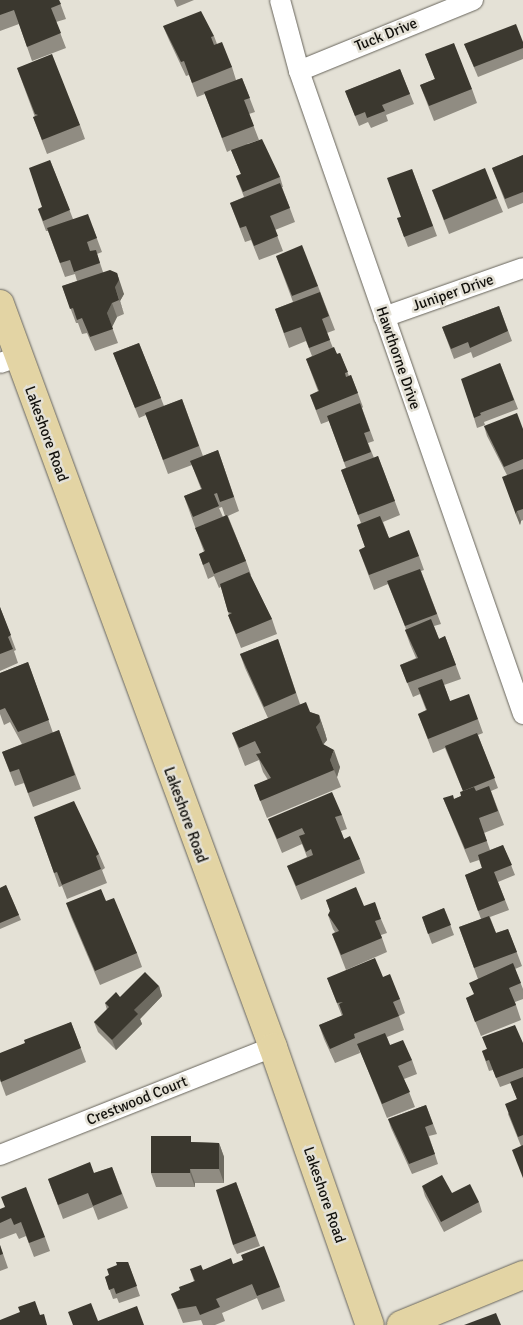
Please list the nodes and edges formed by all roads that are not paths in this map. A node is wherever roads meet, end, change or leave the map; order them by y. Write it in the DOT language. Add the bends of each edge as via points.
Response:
graph roads {
  1 [pos="280,0"];
  2 [pos="473,0"];
  3 [pos="299,71"];
  4 [pos="523,268"];
  5 [pos="0,304"];
  6 [pos="384,317"];
  7 [pos="9,360"];
  8 [pos="523,714"];
  9 [pos="273,1047"];
  10 [pos="0,1155"];
  11 [pos="523,1275"];
  12 [pos="370,1325"];
  13 [pos="401,1325"];
  1 -- 3 [label="street, Hawthorne Drive"];
  2 -- 3 [label="street, Tuck Drive"];
  3 -- 6 [label="street, Hawthorne Drive"];
  4 -- 6 [label="street, Juniper Drive"];
  5 -- 7 [label="main road, Lakeshore Road"];
  6 -- 8 [label="street, Hawthorne Drive"];
  7 -- 9 [label="main road, Lakeshore Road"];
  9 -- 10 [label="street, Crestwood Court"];
  9 -- 12 [label="main road, Lakeshore Road"];
  11 -- 13 [label="main road"];
}
